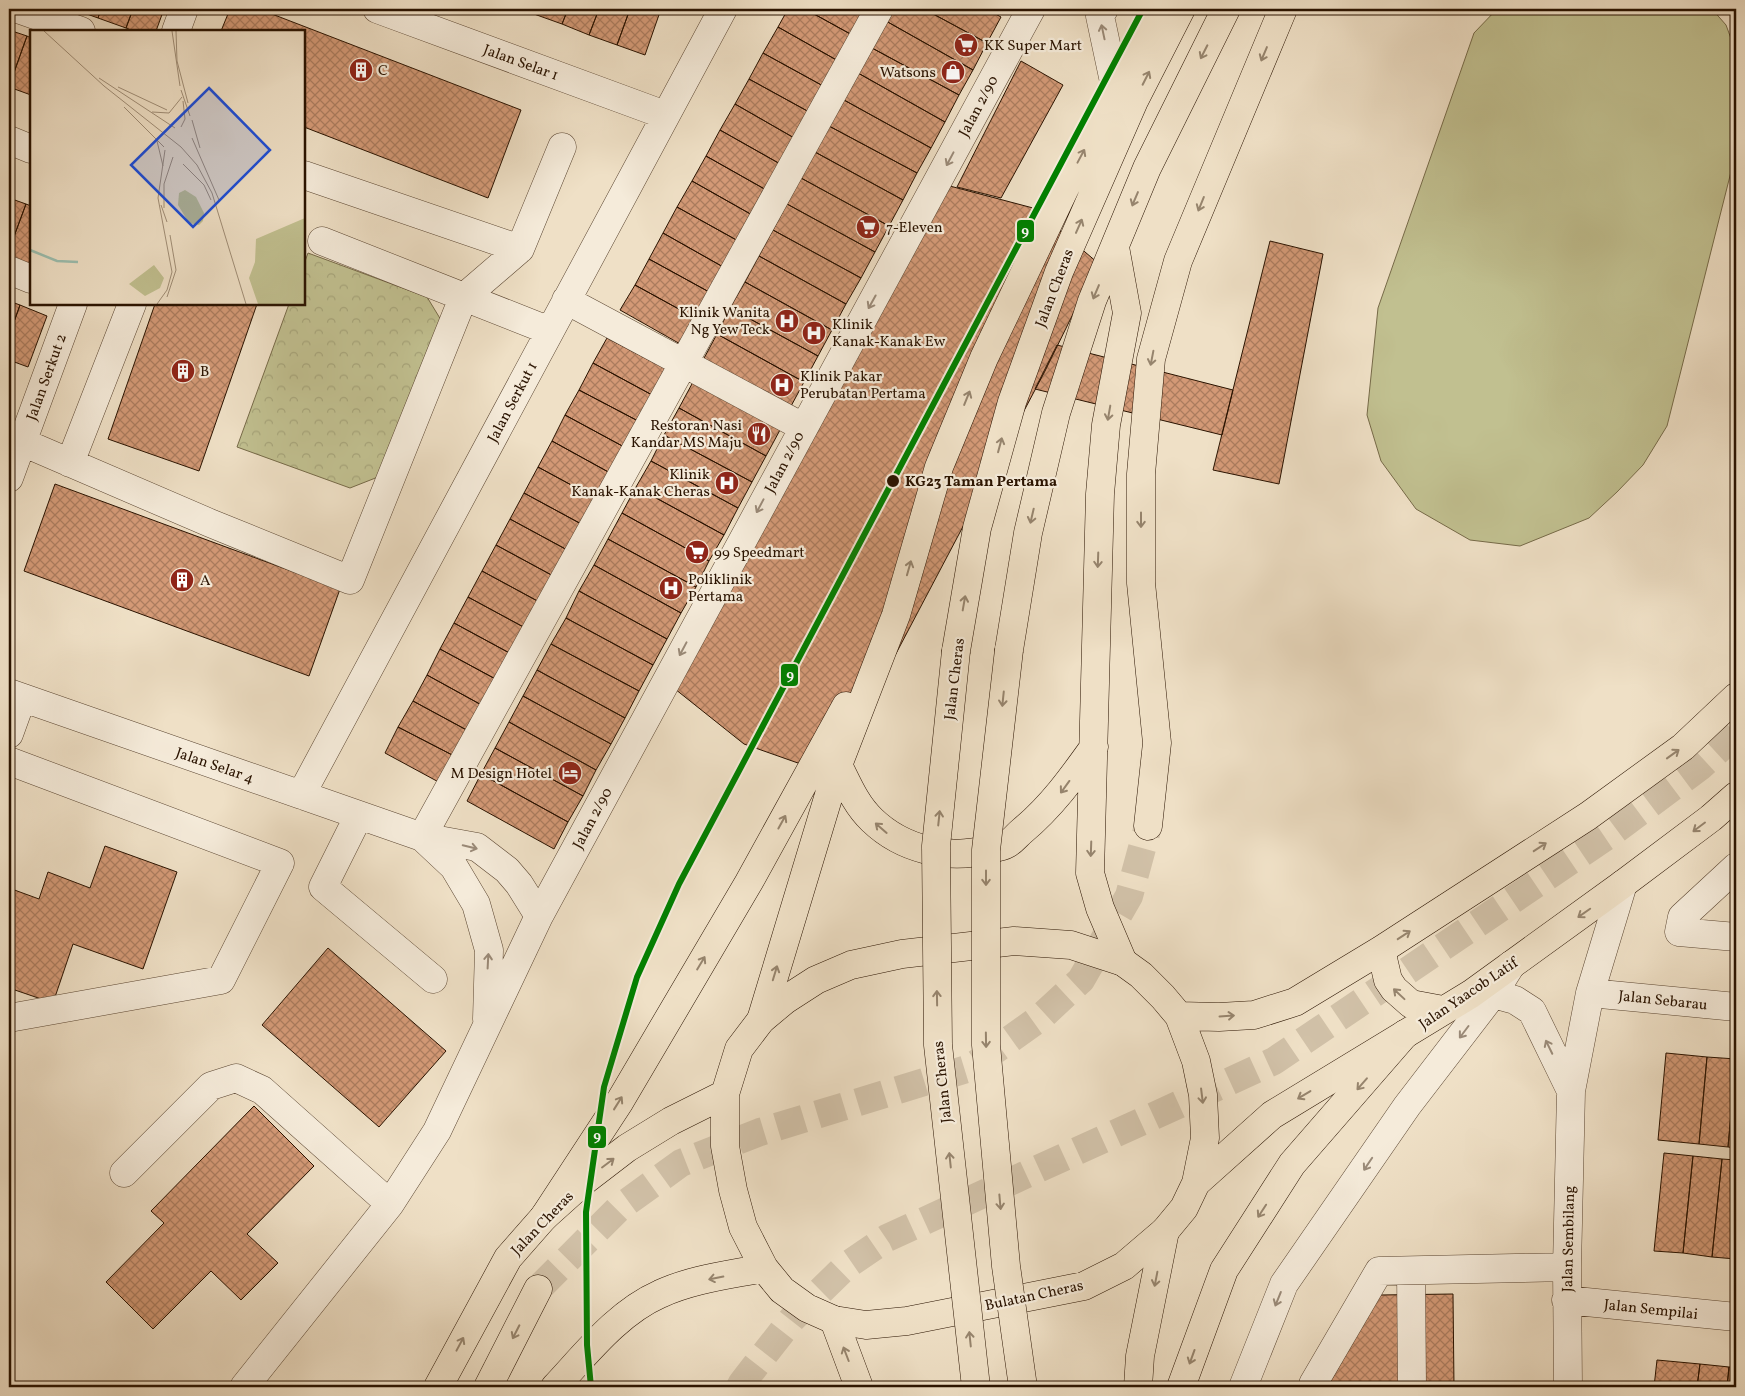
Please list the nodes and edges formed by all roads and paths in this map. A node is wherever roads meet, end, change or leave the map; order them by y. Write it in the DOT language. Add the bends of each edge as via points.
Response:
graph roads {
  1 [pos="18,9"];
  2 [pos="184,9"];
  3 [pos="377,9"];
  4 [pos="722,9"];
  5 [pos="879,9"];
  6 [pos="1031,9"];
  7 [pos="1104,9"];
  8 [pos="1158,9"];
  9 [pos="1181,9"];
  10 [pos="1226,9"];
  11 [pos="1283,9"];
  12 [pos="79,30"];
  13 [pos="176,30"];
  14 [pos="1116,91"];
  15 [pos="665,115"];
  16 [pos="9,140"];
  17 [pos="562,147"];
  18 [pos="30,149"];
  19 [pos="305,175"];
  20 [pos="322,241"];
  21 [pos="1115,247"];
  22 [pos="520,249"];
  23 [pos="9,270"];
  24 [pos="30,278"];
  25 [pos="463,298"];
  26 [pos="566,300"];
  27 [pos="74,305"];
  28 [pos="132,305"];
  29 [pos="550,331"];
  30 [pos="683,363"];
  31 [pos="803,427"];
  32 [pos="20,429"];
  33 [pos="70,463"];
  34 [pos="9,478"];
  35 [pos="896,615"];
  36 [pos="15,696"];
  37 [pos="1736,697"];
  38 [pos="9,734"];
  39 [pos="1094,747"];
  40 [pos="9,761"];
  41 [pos="838,765"];
  42 [pos="301,795"];
  43 [pos="1736,796"];
  44 [pos="360,815"];
  45 [pos="1148,826"];
  46 [pos="422,837"];
  47 [pos="1736,867"];
  48 [pos="1623,884"];
  49 [pos="539,916"];
  50 [pos="1736,937"];
  51 [pos="1381,950"];
  52 [pos="1123,962"];
  53 [pos="433,979"];
  54 [pos="1590,992"];
  55 [pos="1482,994"];
  56 [pos="1736,1007"];
  57 [pos="1444,1010"];
  58 [pos="1179,1016"];
  59 [pos="9,1018"];
  60 [pos="761,1020"];
  61 [pos="488,1027"];
  62 [pos="1405,1034"];
  63 [pos="1571,1091"];
  64 [pos="725,1094"];
  65 [pos="124,1173"];
  66 [pos="1196,1183"];
  67 [pos="390,1204"];
  68 [pos="544,1217"];
  69 [pos="1165,1231"];
  70 [pos="1567,1267"];
  71 [pos="764,1268"];
  72 [pos="1411,1271"];
  73 [pos="538,1289"];
  74 [pos="1566,1300"];
  75 [pos="1736,1317"];
  76 [pos="834,1320"];
  77 [pos="244,1387"];
  78 [pos="438,1387"];
  79 [pos="488,1387"];
  80 [pos="555,1387"];
  81 [pos="859,1387"];
  82 [pos="976,1387"];
  83 [pos="1023,1387"];
  84 [pos="1138,1387"];
  85 [pos="1181,1387"];
  86 [pos="1243,1387"];
  87 [pos="1313,1387"];
  88 [pos="1412,1387"];
  89 [pos="1568,1387"];
  1 -- 12 [label="street"];
  2 -- 13 [label="street"];
  3 -- 15 [label="street, Jalan Selar 1"];
  4 -- 15 [label="street, Jalan Serkut 1"];
  5 -- 30 [label="street"];
  6 -- 31 [label="street, Jalan 2/90, one-way"];
  14 -- 7 [label="street, one-way" via="1100,16"];
  8 -- 14 [label="main road"];
  82 -- 9 [label="main road, Jalan Cheras, one-way, bridge" via="938,1045 936,846 956,651 977,528 1015,392 1062,263 1134,101"];
  10 -- 21 [label="main road, one-way" via="1148,168"];
  11 -- 45 [label="main road, one-way" via="1178,261 1151,359 1141,474 1141,583 1157,743"];
  35 -- 14 [label="main road, one-way" via="938,467 984,358 1064,188"];
  15 -- 26 [label="street, Jalan Serkut 1"];
  16 -- 18 [label="street"];
  17 -- 22 [label="street"];
  19 -- 22 [label="street"];
  20 -- 25 [label="street"];
  21 -- 39 [label="main road, one-way" via="1127,314 1106,425 1100,494"];
  21 -- 83 [label="main road, one-way, bridge" via="1092,301 1056,413 1028,533 1009,650 986,850 986,1045 1006,1266"];
  22 -- 25 [label="street"];
  23 -- 24 [label="street"];
  25 -- 29 [label="street"];
  25 -- 33 [label="street" via="350,580"];
  26 -- 29 [label="street, Jalan Serkut 1"];
  26 -- 30 [label="street"];
  27 -- 32 [label="street, Jalan Serkut 2"];
  28 -- 33 [label="street"];
  29 -- 42 [label="street, Jalan Serkut 1"];
  30 -- 31 [label="street"];
  30 -- 46 [label="street"];
  31 -- 49 [label="street, Jalan 2/90, one-way"];
  32 -- 33 [label="street"];
  32 -- 34 [label="street, Jalan Serkut 2"];
  35 -- 41 [label="main road"];
  68 -- 35 [label="main road, one-way" via="620,1101 749,882"];
  36 -- 38 [label="street"];
  36 -- 42 [label="street, Jalan Selar 4"];
  51 -- 37 [label="main road, one-way" via="1588,816 1683,747"];
  39 -- 41 [label="main road, one-way" via="1057,798 1034,822 1007,844 978,853 950,854 918,848 890,836 854,798"];
  39 -- 52 [label="main road, one-way" via="1090,873 1100,908"];
  40 -- 59 [label="street" via="280,863 221,980"];
  60 -- 41 [label="main road, one-way"];
  42 -- 44 [label="street, Jalan Selar 4"];
  43 -- 48 [label="main road, Jalan Yaacob Latif, one-way"];
  44 -- 46 [label="street, Jalan Selar 4"];
  44 -- 53 [label="street" via="323,887"];
  46 -- 49 [label="street, Jalan Selar 4, one-way" via="477,847 520,884"];
  61 -- 46 [label="street, Jalan Selar 4, one-way" via="489,950 476,904 454,867"];
  47 -- 50 [label="street" via="1682,917 1678,932"];
  48 -- 54 [label="street, Jalan Sembilang"];
  48 -- 55 [label="main road, Jalan Yaacob Latif, one-way" via="1510,965"];
  49 -- 61 [label="street, Jalan 2/90"];
  57 -- 51 [label="main road, one-way" via="1411,1004 1394,989 1388,980"];
  58 -- 51 [label="main road, one-way" via="1254,1015 1274,1010 1295,1002"];
  52 -- 58 [label="main road, Bulatan Cheras" via="1163,996"];
  52 -- 60 [label="main road, Bulatan Cheras" via="1071,945 1014,941 902,954 851,965 816,980"];
  54 -- 56 [label="street, Jalan Sebarau"];
  54 -- 63 [label="street, Jalan Sembilang"];
  55 -- 57 [label="main road, Jalan Yaacob Latif"];
  63 -- 55 [label="street, Jalan Sembilang, one-way" via="1532,1011 1515,1000"];
  55 -- 86 [label="street, one-way" via="1284,1284"];
  57 -- 62 [label="main road, Jalan Yaacob Latif"];
  58 -- 66 [label="main road, Bulatan Cheras, one-way" via="1196,1061 1203,1095 1205,1138"];
  60 -- 64 [label="main road, Bulatan Cheras" via="739,1049"];
  61 -- 67 [label="street, Jalan 2/90" via="437,1131"];
  62 -- 66 [label="main road, Jalan Yaacob Latif, one-way" via="1272,1115"];
  62 -- 85 [label="main road, one-way" via="1292,1164 1224,1270"];
  63 -- 70 [label="street, Jalan Sembilang"];
  68 -- 64 [label="main road, Jalan Cheras, one-way" via="626,1148"];
  64 -- 71 [label="main road, Bulatan Cheras" via="725,1146 733,1190 743,1227"];
  65 -- 67 [label="street" via="211,1086 236,1078 262,1090"];
  66 -- 69 [label="main road, Bulatan Cheras" via="1184,1208"];
  67 -- 77 [label="street, Jalan 2/90"];
  78 -- 68 [label="main road, Jalan Cheras, one-way" via="508,1258"];
  69 -- 76 [label="main road, Bulatan Cheras" via="1124,1266 1084,1286 907,1321 866,1325"];
  69 -- 84 [label="main road, one-way" via="1140,1356"];
  70 -- 72 [label="street"];
  70 -- 74 [label="street, Jalan Sembilang"];
  71 -- 76 [label="main road, Bulatan Cheras" via="782,1290 807,1308"];
  71 -- 80 [label="main road, one-way" via="693,1283 659,1294 624,1316"];
  72 -- 87 [label="street" via="1379,1271"];
  72 -- 88 [label="street"];
  73 -- 79 [label="main road, one-way"];
  74 -- 75 [label="street, Jalan Sempilai"];
  74 -- 89 [label="street, Jalan Sembilang"];
  81 -- 76 [label="main road, one-way"];
}
